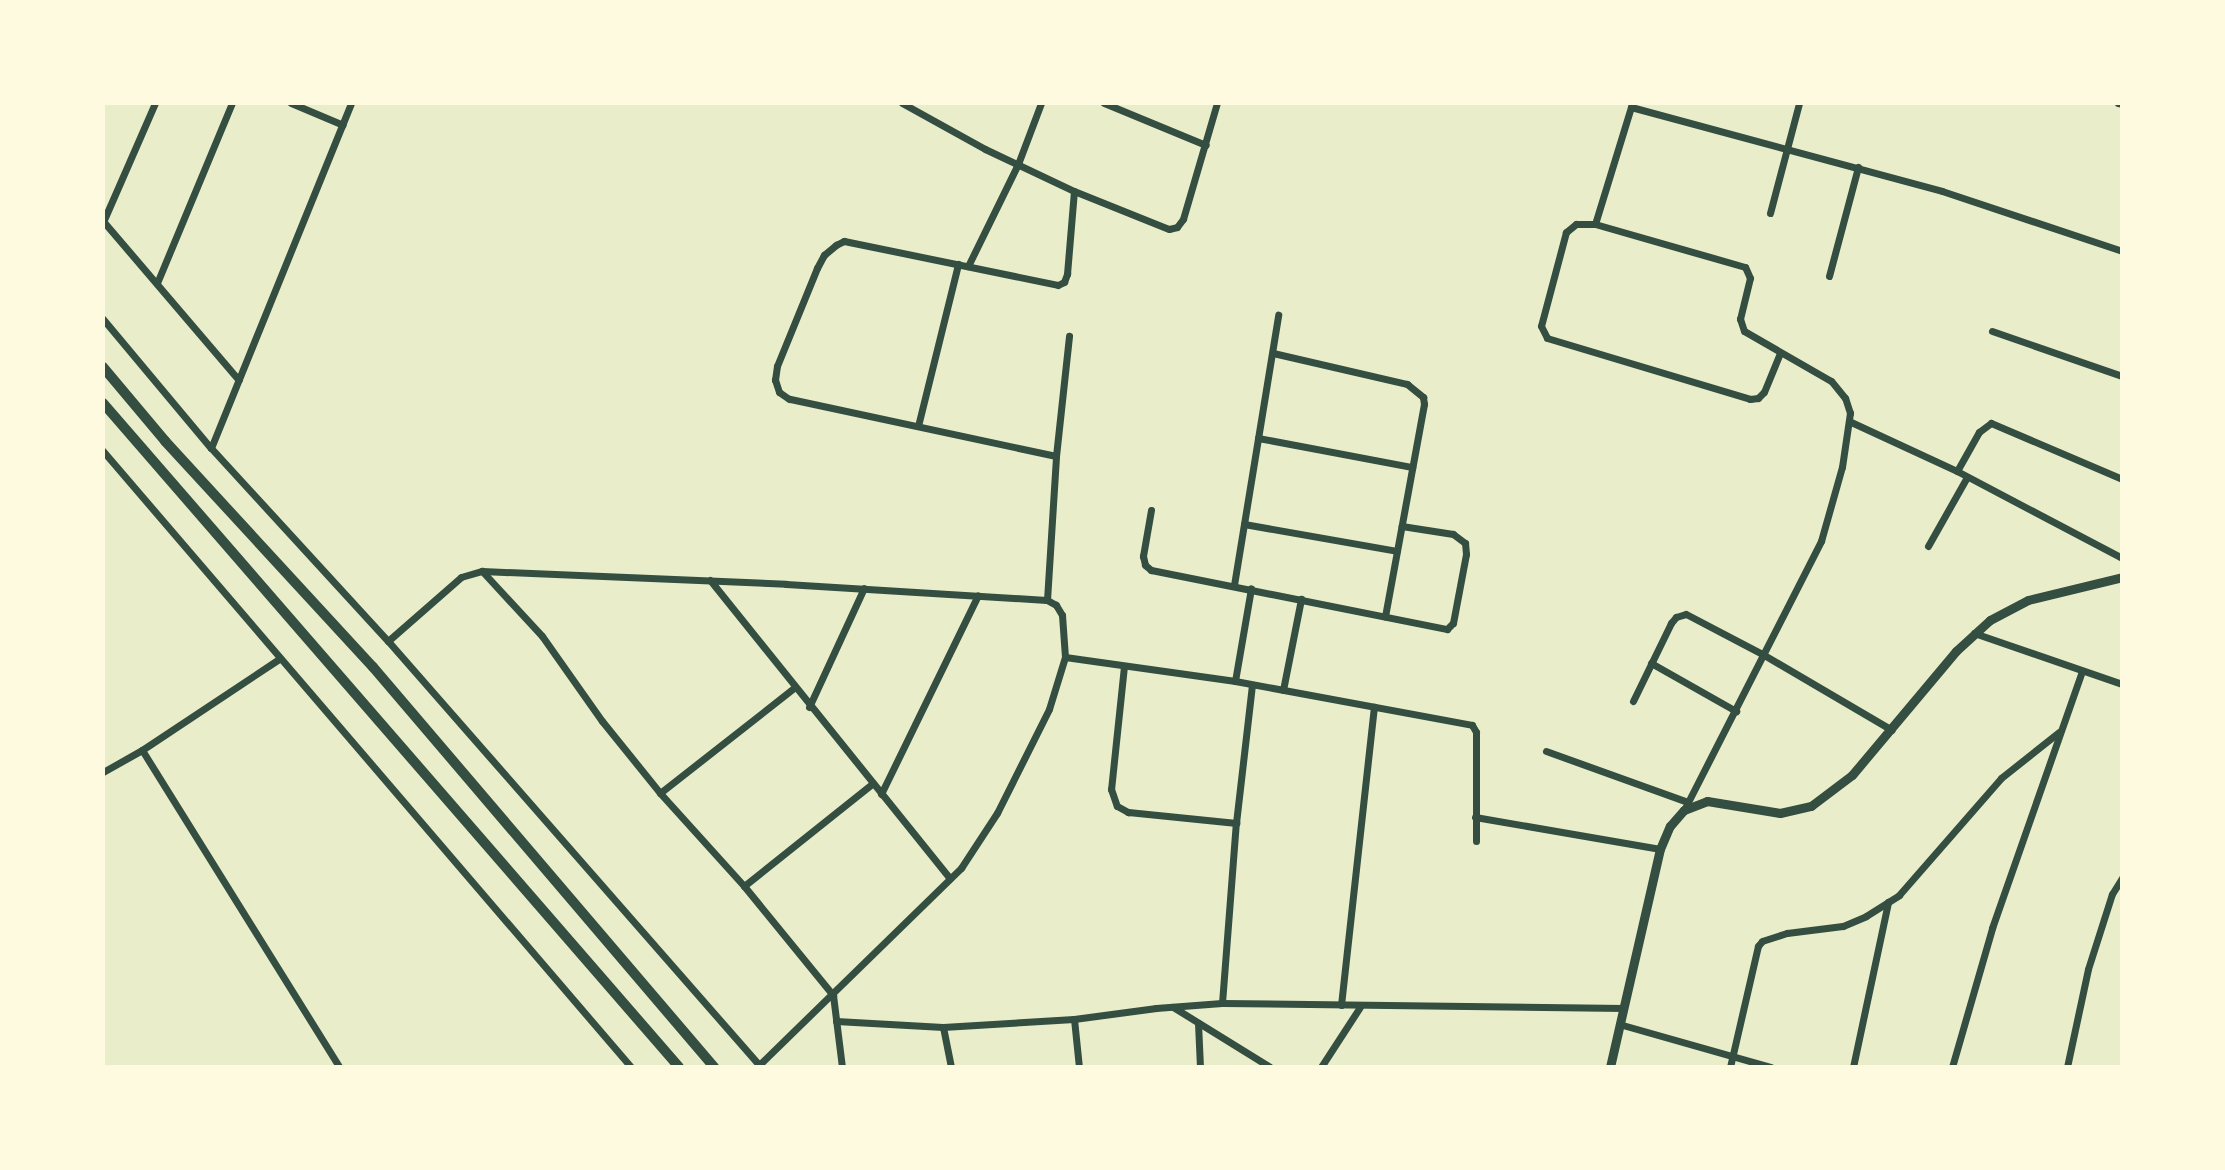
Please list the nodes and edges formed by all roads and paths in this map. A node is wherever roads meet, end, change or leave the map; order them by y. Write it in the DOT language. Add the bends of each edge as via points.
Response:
graph roads {
  1 [pos="155,103"];
  2 [pos="232,103"];
  3 [pos="291,103"];
  4 [pos="351,103"];
  5 [pos="902,103"];
  6 [pos="1041,103"];
  7 [pos="1104,103"];
  8 [pos="1217,103"];
  9 [pos="1800,103"];
  10 [pos="1632,105"];
  11 [pos="343,125"];
  12 [pos="1206,145"];
  13 [pos="1788,150"];
  14 [pos="1018,164"];
  15 [pos="1858,167"];
  16 [pos="1074,191"];
  17 [pos="1770,213"];
  18 [pos="103,221"];
  19 [pos="1595,224"];
  20 [pos="2122,251"];
  21 [pos="958,264"];
  22 [pos="968,266"];
  23 [pos="1829,276"];
  24 [pos="158,283"];
  25 [pos="1278,315"];
  26 [pos="103,319"];
  27 [pos="1992,331"];
  28 [pos="1069,336"];
  29 [pos="1273,353"];
  30 [pos="1780,353"];
  31 [pos="103,367"];
  32 [pos="2122,376"];
  33 [pos="239,380"];
  34 [pos="103,403"];
  35 [pos="1851,422"];
  36 [pos="918,426"];
  37 [pos="1258,438"];
  38 [pos="211,448"];
  39 [pos="103,451"];
  40 [pos="1056,456"];
  41 [pos="1412,467"];
  42 [pos="1957,471"];
  43 [pos="1967,477"];
  44 [pos="2122,479"];
  45 [pos="1151,510"];
  46 [pos="1244,524"];
  47 [pos="1402,526"];
  48 [pos="1928,546"];
  49 [pos="1397,551"];
  50 [pos="2122,558"];
  51 [pos="482,571"];
  52 [pos="2122,577"];
  53 [pos="710,580"];
  54 [pos="1234,585"];
  55 [pos="864,588"];
  56 [pos="1251,588"];
  57 [pos="978,595"];
  58 [pos="1301,599"];
  59 [pos="1047,600"];
  60 [pos="1385,616"];
  61 [pos="1974,633"];
  62 [pos="388,640"];
  63 [pos="1764,655"];
  64 [pos="1065,657"];
  65 [pos="279,659"];
  66 [pos="1651,663"];
  67 [pos="1124,666"];
  68 [pos="2082,671"];
  69 [pos="1235,681"];
  70 [pos="2122,684"];
  71 [pos="1252,685"];
  72 [pos="794,688"];
  73 [pos="1283,690"];
  74 [pos="1633,701"];
  75 [pos="1374,706"];
  76 [pos="809,707"];
  77 [pos="1736,710"];
  78 [pos="1892,730"];
  79 [pos="2059,732"];
  80 [pos="142,750"];
  81 [pos="1546,751"];
  82 [pos="103,772"];
  83 [pos="872,784"];
  84 [pos="660,793"];
  85 [pos="881,794"];
  86 [pos="1686,806"];
  87 [pos="1475,817"];
  88 [pos="1236,823"];
  89 [pos="1476,841"];
  90 [pos="1660,849"];
  91 [pos="950,878"];
  92 [pos="2122,878"];
  93 [pos="744,886"];
  94 [pos="1888,902"];
  95 [pos="833,995"];
  96 [pos="1222,1003"];
  97 [pos="1341,1005"];
  98 [pos="1173,1007"];
  99 [pos="1360,1007"];
  100 [pos="1624,1008"];
  101 [pos="1074,1020"];
  102 [pos="836,1021"];
  103 [pos="1198,1023"];
  104 [pos="1619,1024"];
  105 [pos="943,1027"];
  106 [pos="1733,1056"];
  107 [pos="760,1066"];
  108 [pos="339,1067"];
  109 [pos="631,1067"];
  110 [pos="679,1067"];
  111 [pos="714,1067"];
  112 [pos="842,1067"];
  113 [pos="951,1067"];
  114 [pos="1079,1067"];
  115 [pos="1200,1067"];
  116 [pos="1270,1067"];
  117 [pos="1321,1067"];
  118 [pos="1610,1067"];
  119 [pos="1730,1067"];
  120 [pos="1771,1067"];
  121 [pos="1853,1067"];
  122 [pos="1952,1067"];
  123 [pos="2067,1067"];
  1 -- 18 [label="street"];
  2 -- 24 [label="street"];
  3 -- 11 [label="street"];
  4 -- 11 [label="street"];
  5 -- 14 [label="street"];
  6 -- 14 [label="street"];
  7 -- 12 [label="street"];
  8 -- 12 [label="street"];
  9 -- 13 [label="street"];
  10 -- 13 [label="street"];
  10 -- 19 [label="street"];
  11 -- 33 [label="street"];
  12 -- 16 [label="street" via="1183,219 1173,229 1160,228"];
  13 -- 15 [label="street"];
  13 -- 17 [label="street"];
  14 -- 16 [label="street"];
  14 -- 22 [label="street"];
  15 -- 20 [label="street"];
  15 -- 23 [label="street"];
  16 -- 22 [label="street" via="1064,282 1058,285"];
  18 -- 24 [label="street"];
  19 -- 30 [label="street" via="1745,267 1750,278 1741,326 1753,339"];
  19 -- 30 [label="street" via="1573,225 1564,235 1541,327 1547,338 1750,398 1764,392"];
  21 -- 22 [label="street"];
  21 -- 36 [label="street"];
  21 -- 36 [label="street" via="844,241 836,245 821,260 777,366 776,386 789,399"];
  24 -- 33 [label="street"];
  25 -- 29 [label="street"];
  26 -- 38 [label="street"];
  27 -- 32 [label="street"];
  28 -- 40 [label="street"];
  29 -- 37 [label="street"];
  29 -- 41 [label="street" via="1407,384 1419,392 1424,404"];
  30 -- 35 [label="street" via="1831,381 1845,398"];
  31 -- 111 [label="highway" via="165,442 373,667"];
  33 -- 38 [label="street"];
  34 -- 110 [label="highway"];
  35 -- 42 [label="street"];
  35 -- 63 [label="street" via="1821,541"];
  36 -- 40 [label="street"];
  37 -- 41 [label="street"];
  37 -- 46 [label="street"];
  38 -- 62 [label="street"];
  39 -- 65 [label="street"];
  40 -- 59 [label="street"];
  41 -- 47 [label="street"];
  42 -- 43 [label="street"];
  42 -- 44 [label="street" via="1979,432 1991,423"];
  43 -- 48 [label="street"];
  43 -- 50 [label="street"];
  45 -- 54 [label="street" via="1143,550 1147,568"];
  46 -- 49 [label="street"];
  46 -- 54 [label="street"];
  47 -- 49 [label="street"];
  47 -- 60 [label="street" via="1453,534 1465,543 1453,623 1443,630"];
  49 -- 60 [label="street"];
  51 -- 53 [label="street"];
  51 -- 62 [label="street" via="461,577"];
  51 -- 84 [label="street" via="542,636"];
  52 -- 61 [label="street" via="2028,600"];
  53 -- 55 [label="street"];
  53 -- 72 [label="street"];
  54 -- 56 [label="street"];
  55 -- 57 [label="street"];
  55 -- 76 [label="street"];
  56 -- 58 [label="street"];
  56 -- 69 [label="street"];
  57 -- 59 [label="street"];
  57 -- 85 [label="street"];
  58 -- 60 [label="street"];
  58 -- 73 [label="street"];
  59 -- 64 [label="street" via="1062,614"];
  61 -- 68 [label="street"];
  61 -- 78 [label="street"];
  62 -- 107 [label="street"];
  63 -- 66 [label="street" via="1683,614 1671,623"];
  63 -- 77 [label="street"];
  63 -- 78 [label="street"];
  64 -- 67 [label="street"];
  64 -- 91 [label="street" via="1055,693 1026,757 987,831"];
  65 -- 80 [label="street"];
  65 -- 109 [label="street"];
  66 -- 74 [label="street"];
  66 -- 77 [label="street"];
  67 -- 69 [label="street"];
  67 -- 88 [label="street" via="1111,789 1117,806 1128,812"];
  68 -- 70 [label="street"];
  68 -- 79 [label="street"];
  69 -- 71 [label="street"];
  71 -- 73 [label="street"];
  71 -- 88 [label="street"];
  72 -- 76 [label="street"];
  72 -- 84 [label="street"];
  73 -- 75 [label="street"];
  75 -- 87 [label="street" via="1475,728"];
  75 -- 97 [label="street"];
  76 -- 83 [label="street"];
  77 -- 86 [label="street"];
  78 -- 86 [label="street" via="1836,790 1802,810 1780,813 1717,801"];
  79 -- 94 [label="street" via="2008,772 1912,883"];
  79 -- 122 [label="street"];
  80 -- 82 [label="street"];
  80 -- 108 [label="street"];
  81 -- 86 [label="street"];
  83 -- 85 [label="street"];
  83 -- 93 [label="street"];
  84 -- 93 [label="street"];
  85 -- 91 [label="street"];
  86 -- 90 [label="street"];
  87 -- 89 [label="street"];
  87 -- 90 [label="street"];
  88 -- 96 [label="street"];
  90 -- 100 [label="street"];
  91 -- 95 [label="street"];
  92 -- 123 [label="street" via="2112,894 2088,969"];
  93 -- 95 [label="street"];
  94 -- 106 [label="street" via="1843,926 1762,941"];
  94 -- 121 [label="street"];
  95 -- 102 [label="street"];
  95 -- 107 [label="street"];
  96 -- 97 [label="street"];
  96 -- 98 [label="street"];
  97 -- 99 [label="street"];
  98 -- 101 [label="street"];
  98 -- 103 [label="street"];
  99 -- 100 [label="street"];
  99 -- 117 [label="street"];
  100 -- 104 [label="street"];
  101 -- 105 [label="street"];
  101 -- 114 [label="street"];
  102 -- 105 [label="street"];
  102 -- 112 [label="street"];
  103 -- 115 [label="street"];
  103 -- 116 [label="street"];
  104 -- 106 [label="street"];
  104 -- 118 [label="street"];
  105 -- 113 [label="street"];
  106 -- 119 [label="street"];
  106 -- 120 [label="street"];
}
